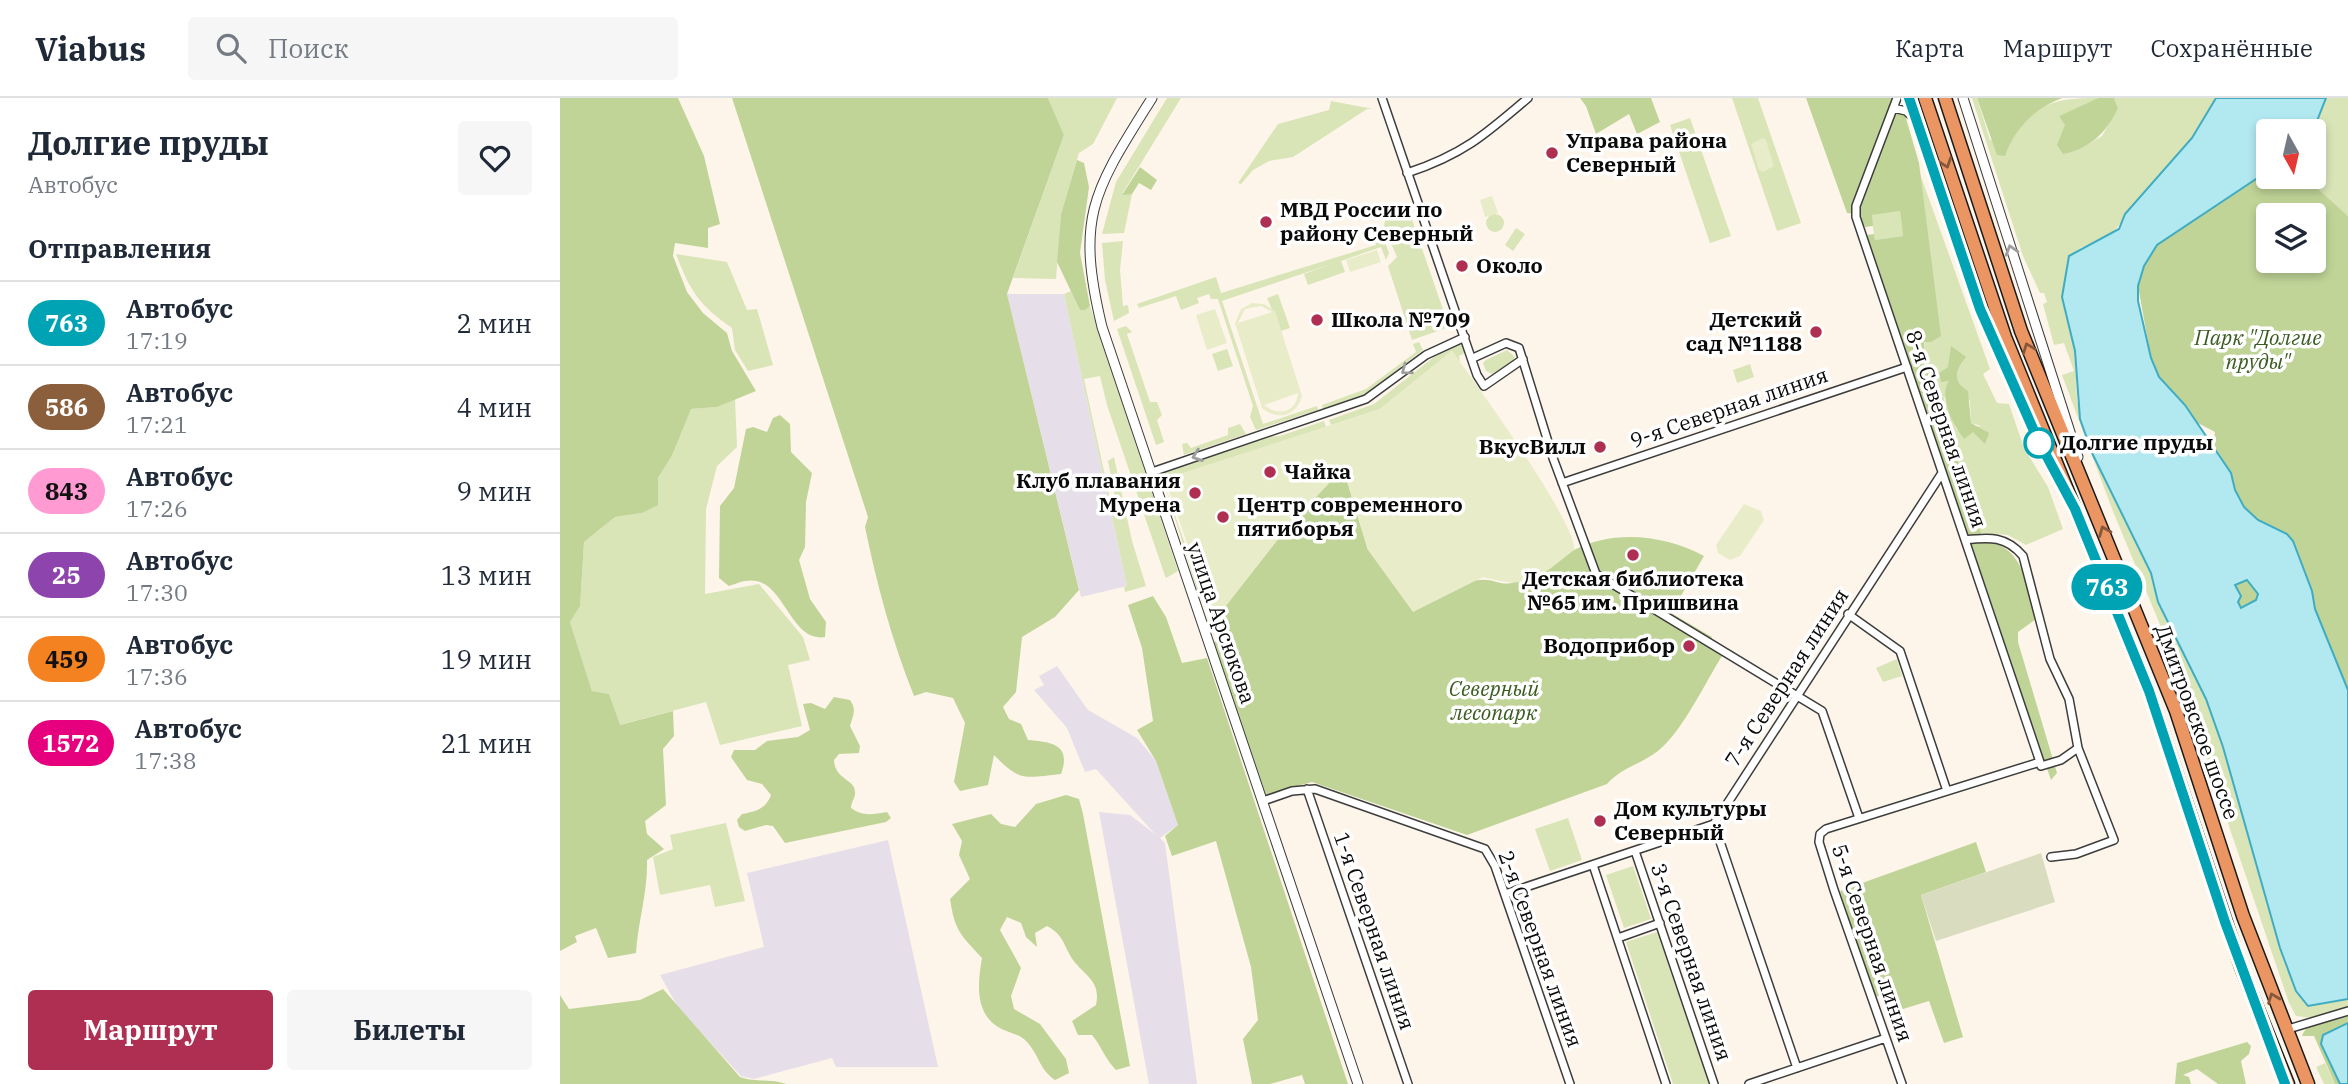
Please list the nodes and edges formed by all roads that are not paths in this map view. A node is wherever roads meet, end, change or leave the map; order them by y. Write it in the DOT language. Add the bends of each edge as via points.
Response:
graph roads {
  1 [pos="1152,98"];
  2 [pos="1382,98"];
  3 [pos="1528,98"];
  4 [pos="1898,98"];
  5 [pos="1909,98"];
  6 [pos="1926,98"];
  7 [pos="1945,98"];
  8 [pos="1963,98"];
  9 [pos="1893,108"];
  10 [pos="1917,121"];
  11 [pos="1407,173"];
  12 [pos="1465,337"];
  13 [pos="1473,358"];
  14 [pos="1523,359"];
  15 [pos="1907,367"];
  16 [pos="1152,472"];
  17 [pos="1942,473"];
  18 [pos="1562,483"];
  19 [pos="2092,502"];
  20 [pos="2075,509"];
  21 [pos="1965,540"];
  22 [pos="1849,614"];
  23 [pos="1797,694"];
  24 [pos="2078,748"];
  25 [pos="2040,764"];
  26 [pos="1307,789"];
  27 [pos="1947,791"];
  28 [pos="1263,801"];
  29 [pos="1859,818"];
  30 [pos="1714,824"];
  31 [pos="1635,851"];
  32 [pos="2051,857"];
  33 [pos="1593,865"];
  34 [pos="1505,894"];
  35 [pos="1660,923"];
  36 [pos="1618,938"];
  37 [pos="2348,1011"];
  38 [pos="2285,1030"];
  39 [pos="1886,1038"];
  40 [pos="1797,1068"];
  41 [pos="2286,1082"];
  42 [pos="1358,1084"];
  43 [pos="1408,1084"];
  44 [pos="1570,1084"];
  45 [pos="1666,1084"];
  46 [pos="1714,1084"];
  47 [pos="1749,1084"];
  48 [pos="1902,1084"];
  49 [pos="2308,1084"];
  1 -- 16 [label="street, улица Арсюкова" via="1099,187 1088,240 1091,281 1102,327"];
  2 -- 11 [label="street"];
  3 -- 11 [label="street" via="1457,154"];
  4 -- 9 [label="street, 8-я Северная линия"];
  5 -- 10 [label="street"];
  6 -- 20 [label="highway, Дмитровское шоссе, one-way" via="2001,326"];
  19 -- 7 [label="highway, Дмитровское шоссе, one-way" via="2021,331"];
  19 -- 8 [label="street, one-way"];
  9 -- 10 [label="street" via="1912,114"];
  9 -- 15 [label="street, 8-я Северная линия" via="1856,206 1856,217"];
  10 -- 20 [label="street" via="1980,309 2038,440"];
  11 -- 12 [label="street"];
  12 -- 13 [label="street"];
  12 -- 16 [label="street, one-way" via="1426,355 1366,399"];
  13 -- 14 [label="street" via="1511,343"];
  13 -- 14 [label="street" via="1484,386"];
  14 -- 18 [label="street"];
  15 -- 17 [label="street, 8-я Северная линия"];
  15 -- 18 [label="street, 9-я Северная линия"];
  16 -- 28 [label="street, улица Арсюкова"];
  17 -- 21 [label="street, 8-я Северная линия"];
  17 -- 22 [label="street, 7-я Северная линия"];
  18 -- 23 [label="street" via="1596,574"];
  38 -- 19 [label="highway, Дмитровское шоссе, one-way" via="2176,711"];
  20 -- 41 [label="highway, Дмитровское шоссе" via="2149,691 2233,945"];
  21 -- 24 [label="street" via="1994,537 2012,544 2023,556 2050,659 2069,699"];
  21 -- 25 [label="street, 8-я Северная линия"];
  22 -- 23 [label="street, 7-я Северная линия"];
  22 -- 27 [label="street" via="1900,651"];
  23 -- 29 [label="street" via="1822,711"];
  23 -- 30 [label="street, 7-я Северная линия"];
  24 -- 25 [label="street, 5-я Северная линия" via="2061,761"];
  24 -- 32 [label="street" via="2114,841"];
  25 -- 27 [label="street, 5-я Северная линия"];
  26 -- 28 [label="street, 2-я Северная линия"];
  26 -- 34 [label="street, 2-я Северная линия" via="1476,844 1491,855"];
  26 -- 43 [label="street, 1-я Северная линия"];
  27 -- 29 [label="street, 5-я Северная линия"];
  28 -- 42 [label="street, улица Арсюкова"];
  29 -- 39 [label="street, 5-я Северная линия" via="1826,829 1819,842"];
  30 -- 31 [label="street"];
  30 -- 40 [label="street"];
  31 -- 33 [label="street"];
  31 -- 35 [label="street, 3-я Северная линия"];
  33 -- 34 [label="street"];
  33 -- 36 [label="street"];
  34 -- 44 [label="street, 2-я Северная линия"];
  35 -- 36 [label="street"];
  35 -- 46 [label="street, 3-я Северная линия"];
  36 -- 45 [label="street"];
  37 -- 38 [label="street"];
  38 -- 49 [label="highway, Дмитровское шоссе"];
  39 -- 40 [label="street"];
  39 -- 48 [label="street, 5-я Северная линия"];
  40 -- 47 [label="street"];
}
